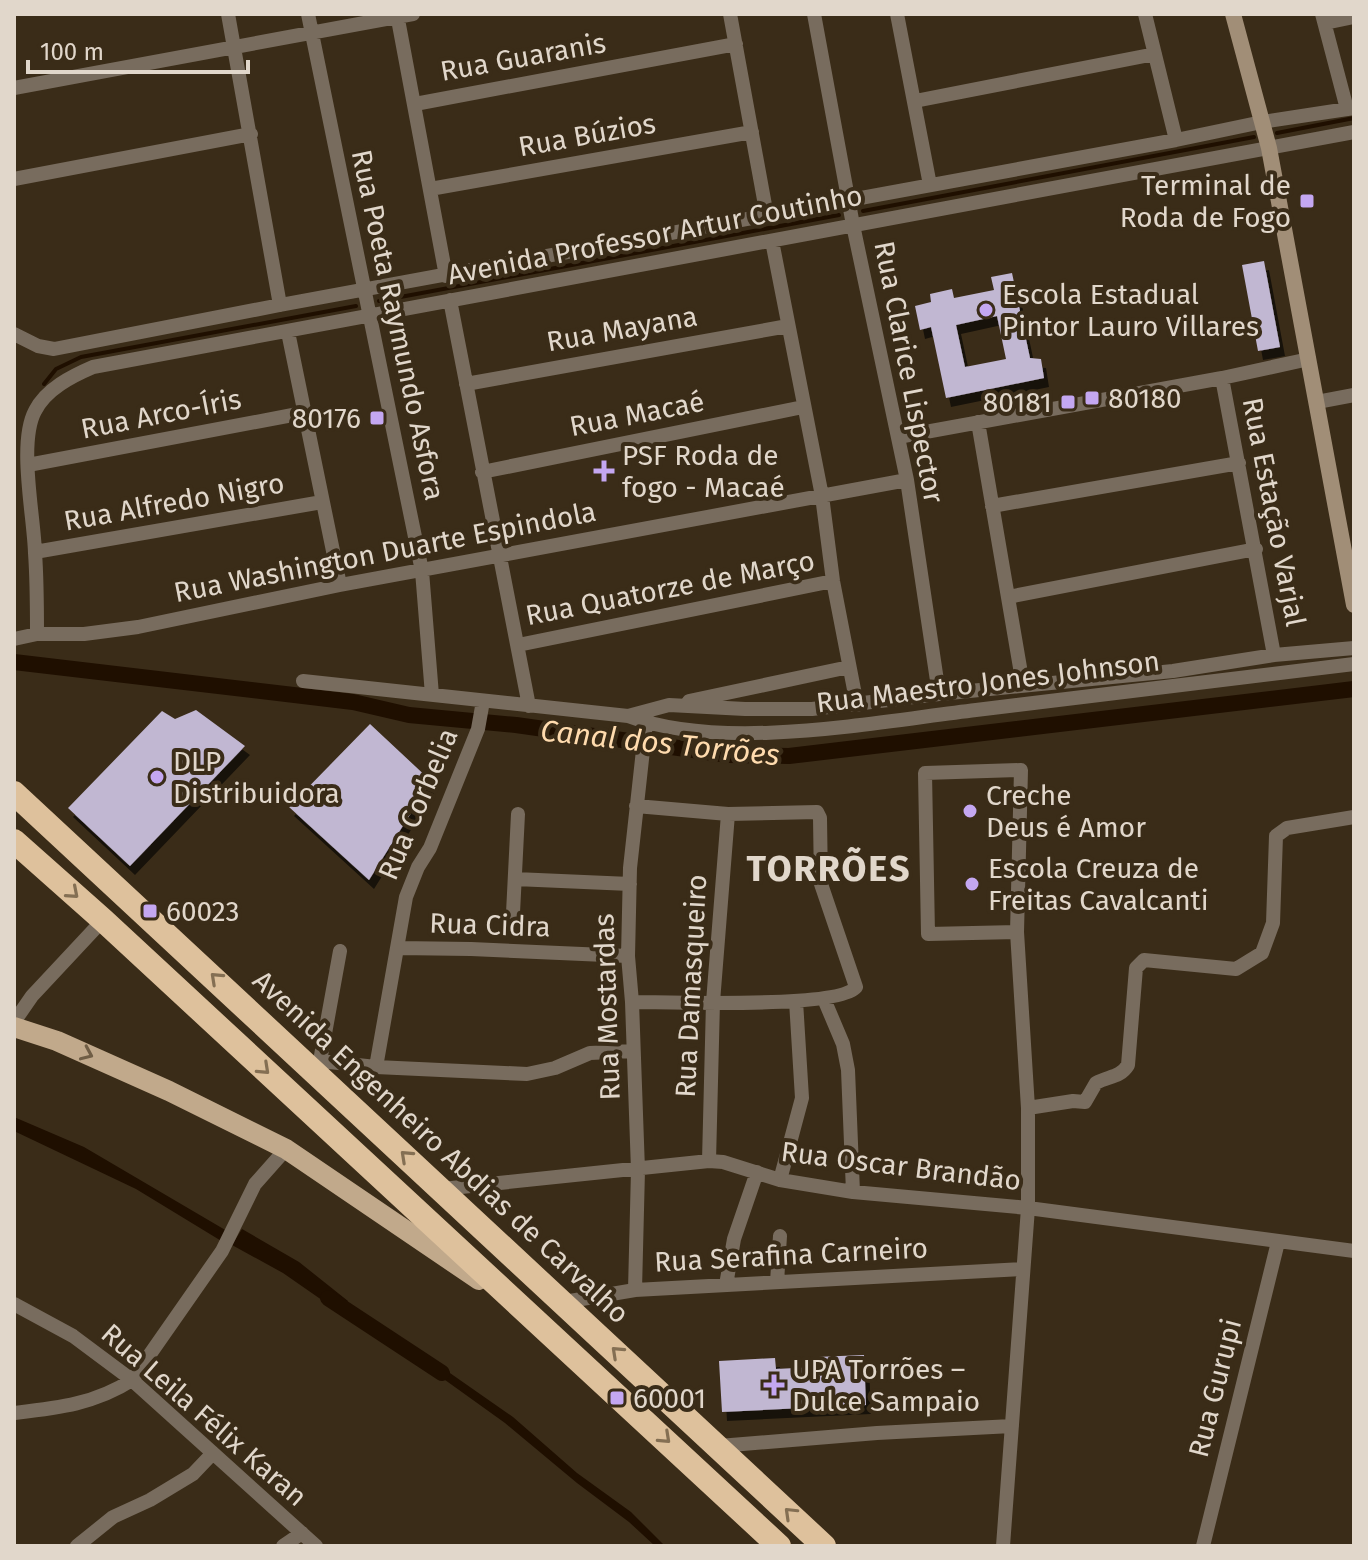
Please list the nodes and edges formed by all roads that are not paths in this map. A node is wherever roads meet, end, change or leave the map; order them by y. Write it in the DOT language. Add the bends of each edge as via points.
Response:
graph roads {
  1 [pos="228,14"];
  2 [pos="308,14"];
  3 [pos="730,14"];
  4 [pos="814,14"];
  5 [pos="897,14"];
  6 [pos="1145,14"];
  7 [pos="1233,14"];
  8 [pos="402,15"];
  9 [pos="1354,17"];
  10 [pos="1323,18"];
  11 [pos="312,33"];
  12 [pos="736,44"];
  13 [pos="235,45"];
  14 [pos="1155,54"];
  15 [pos="14,88"];
  16 [pos="915,101"];
  17 [pos="415,104"];
  18 [pos="1350,109"];
  19 [pos="1262,122"];
  20 [pos="752,132"];
  21 [pos="251,134"];
  22 [pos="1353,135"];
  23 [pos="1176,140"];
  24 [pos="1269,148"];
  25 [pos="14,179"];
  26 [pos="930,185"];
  27 [pos="430,189"];
  28 [pos="849,201"];
  29 [pos="767,216"];
  30 [pos="853,225"];
  31 [pos="772,241"];
  32 [pos="446,276"];
  33 [pos="365,290"];
  34 [pos="450,300"];
  35 [pos="280,305"];
  36 [pos="369,315"];
  37 [pos="788,326"];
  38 [pos="288,332"];
  39 [pos="14,334"];
  40 [pos="1309,359"];
  41 [pos="1222,378"];
  42 [pos="466,384"];
  43 [pos="1354,395"];
  44 [pos="1317,402"];
  45 [pos="803,407"];
  46 [pos="303,413"];
  47 [pos="978,422"];
  48 [pos="898,437"];
  49 [pos="1239,463"];
  50 [pos="28,465"];
  51 [pos="482,472"];
  52 [pos="907,480"];
  53 [pos="822,496"];
  54 [pos="322,502"];
  55 [pos="992,506"];
  56 [pos="1256,549"];
  57 [pos="35,552"];
  58 [pos="499,556"];
  59 [pos="422,571"];
  60 [pos="833,581"];
  61 [pos="340,585"];
  62 [pos="1008,597"];
  63 [pos="1354,605"];
  64 [pos="37,634"];
  65 [pos="14,639"];
  66 [pos="518,645"];
  67 [pos="1354,648"];
  68 [pos="1274,655"];
  69 [pos="1354,664"];
  70 [pos="849,667"];
  71 [pos="303,681"];
  72 [pos="1023,685"];
  73 [pos="939,694"];
  74 [pos="432,695"];
  75 [pos="483,701"];
  76 [pos="669,705"];
  77 [pos="857,705"];
  78 [pos="529,706"];
  79 [pos="628,716"];
  80 [pos="645,729"];
  81 [pos="14,793"];
  82 [pos="636,806"];
  83 [pos="518,814"];
  84 [pos="728,814"];
  85 [pos="1354,817"];
  86 [pos="14,841"];
  87 [pos="515,879"];
  88 [pos="630,884"];
  89 [pos="513,913"];
  90 [pos="103,920"];
  91 [pos="1017,932"];
  92 [pos="398,948"];
  93 [pos="340,951"];
  94 [pos="628,956"];
  95 [pos="824,999"];
  96 [pos="796,1001"];
  97 [pos="632,1002"];
  98 [pos="713,1002"];
  99 [pos="14,1025"];
  100 [pos="633,1051"];
  101 [pos="317,1066"];
  102 [pos="376,1067"];
  103 [pos="1028,1108"];
  104 [pos="286,1149"];
  105 [pos="709,1161"];
  106 [pos="638,1170"];
  107 [pos="757,1172"];
  108 [pos="780,1180"];
  109 [pos="442,1189"];
  110 [pos="853,1192"];
  111 [pos="1028,1208"];
  112 [pos="780,1236"];
  113 [pos="1278,1242"];
  114 [pos="1354,1251"];
  115 [pos="1022,1269"];
  116 [pos="777,1282"];
  117 [pos="726,1285"];
  118 [pos="635,1290"];
  119 [pos="564,1302"];
  120 [pos="14,1304"];
  121 [pos="524,1311"];
  122 [pos="132,1380"];
  123 [pos="14,1413"];
  124 [pos="1012,1426"];
  125 [pos="719,1446"];
  126 [pos="212,1454"];
  127 [pos="302,1533"];
  128 [pos="77,1546"];
  129 [pos="283,1546"];
  130 [pos="316,1546"];
  131 [pos="779,1546"];
  132 [pos="824,1546"];
  133 [pos="1003,1546"];
  134 [pos="1203,1546"];
  1 -- 13 [label="street"];
  2 -- 11 [label="street, Rua Poeta Raymundo Asfora"];
  3 -- 12 [label="street"];
  4 -- 28 [label="street, Rua Clarice Lispector"];
  5 -- 16 [label="street"];
  6 -- 14 [label="street"];
  7 -- 19 [label="street"];
  8 -- 11 [label="street"];
  8 -- 17 [label="street"];
  9 -- 10 [label="street"];
  10 -- 18 [label="street"];
  11 -- 13 [label="street"];
  11 -- 33 [label="street, Rua Poeta Raymundo Asfora"];
  12 -- 17 [label="street, Rua Guaranis"];
  12 -- 20 [label="street"];
  13 -- 15 [label="street"];
  13 -- 21 [label="street"];
  14 -- 16 [label="street"];
  14 -- 23 [label="street"];
  16 -- 26 [label="street"];
  17 -- 27 [label="street"];
  18 -- 19 [label="street, Avenida Professor Artur Coutinho"];
  19 -- 23 [label="street, Avenida Professor Artur Coutinho"];
  19 -- 24 [label="street"];
  20 -- 27 [label="street, Rua Búzios"];
  20 -- 29 [label="street"];
  21 -- 25 [label="street"];
  21 -- 35 [label="street"];
  22 -- 24 [label="street, Avenida Professor Artur Coutinho"];
  23 -- 26 [label="street, Avenida Professor Artur Coutinho"];
  24 -- 30 [label="street, Avenida Professor Artur Coutinho"];
  24 -- 40 [label="street"];
  26 -- 28 [label="street, Avenida Professor Artur Coutinho"];
  27 -- 32 [label="street"];
  28 -- 29 [label="street, Avenida Professor Artur Coutinho"];
  28 -- 30 [label="street, Rua Clarice Lispector"];
  29 -- 32 [label="street, Avenida Professor Artur Coutinho"];
  30 -- 31 [label="street, Avenida Professor Artur Coutinho"];
  30 -- 48 [label="street, Rua Clarice Lispector"];
  31 -- 34 [label="street, Avenida Professor Artur Coutinho"];
  31 -- 37 [label="street"];
  32 -- 33 [label="street, Avenida Professor Artur Coutinho"];
  33 -- 35 [label="street, Avenida Professor Artur Coutinho"];
  33 -- 36 [label="street, Rua Poeta Raymundo Asfora"];
  34 -- 36 [label="street, Avenida Professor Artur Coutinho"];
  34 -- 42 [label="street"];
  35 -- 39 [label="street, Avenida Professor Artur Coutinho" via="54,349"];
  36 -- 38 [label="street, Avenida Professor Artur Coutinho"];
  36 -- 59 [label="street, Rua Poeta Raymundo Asfora"];
  37 -- 42 [label="street, Rua Mayana"];
  37 -- 45 [label="street"];
  38 -- 46 [label="street"];
  38 -- 50 [label="street, Avenida Professor Artur Coutinho" via="110,363 78,374 35,410"];
  40 -- 41 [label="street"];
  40 -- 44 [label="street"];
  41 -- 47 [label="street"];
  41 -- 49 [label="street, Rua Estação Varjal"];
  42 -- 51 [label="street"];
  43 -- 44 [label="street"];
  44 -- 63 [label="street"];
  45 -- 51 [label="street, Rua Macaé"];
  45 -- 53 [label="street"];
  46 -- 50 [label="street, Rua Arco-Íris"];
  46 -- 54 [label="street"];
  47 -- 48 [label="street"];
  47 -- 55 [label="street"];
  48 -- 52 [label="street, Rua Clarice Lispector"];
  49 -- 55 [label="street"];
  49 -- 56 [label="street, Rua Estação Varjal"];
  50 -- 57 [label="street, Avenida Professor Artur Coutinho"];
  51 -- 58 [label="street"];
  52 -- 53 [label="street, Rua Washington Duarte Espindola"];
  52 -- 73 [label="street, Rua Clarice Lispector"];
  53 -- 58 [label="street, Rua Washington Duarte Espindola"];
  53 -- 60 [label="street"];
  54 -- 57 [label="street, Rua Alfredo Nigro"];
  54 -- 61 [label="street"];
  55 -- 62 [label="street"];
  56 -- 62 [label="street"];
  56 -- 68 [label="street, Rua Estação Varjal"];
  57 -- 64 [label="street, Avenida Professor Artur Coutinho"];
  58 -- 59 [label="street, Rua Washington Duarte Espindola"];
  58 -- 66 [label="street"];
  59 -- 61 [label="street, Rua Washington Duarte Espindola"];
  59 -- 74 [label="street, Rua Poeta Raymundo Asfora"];
  60 -- 66 [label="street, Rua Quatorze de Março"];
  60 -- 70 [label="street"];
  61 -- 64 [label="street, Rua Washington Duarte Espindola" via="138,627"];
  62 -- 72 [label="street"];
  64 -- 65 [label="street, Rua Washington Duarte Espindola"];
  66 -- 78 [label="street"];
  67 -- 68 [label="street, Rua Maestro Jones Johnson"];
  68 -- 72 [label="street, Rua Maestro Jones Johnson"];
  69 -- 80 [label="street, Rua Maestro Jones Johnson" via="892,722 793,730"];
  70 -- 76 [label="street"];
  70 -- 77 [label="street"];
  71 -- 74 [label="street, Rua Maestro Jones Johnson"];
  72 -- 73 [label="street, Rua Maestro Jones Johnson"];
  73 -- 77 [label="street, Rua Maestro Jones Johnson"];
  74 -- 75 [label="street, Rua Maestro Jones Johnson"];
  75 -- 78 [label="street, Rua Maestro Jones Johnson"];
  75 -- 92 [label="street, Rua Corbelia" via="478,729 406,897"];
  76 -- 77 [label="street, Rua Maestro Jones Johnson"];
  76 -- 79 [label="street, Rua Maestro Jones Johnson"];
  78 -- 79 [label="street, Rua Maestro Jones Johnson"];
  79 -- 80 [label="street, Rua Maestro Jones Johnson"];
  80 -- 82 [label="street, Rua Mostardas"];
  101 -- 81 [label="highway, Avenida Engenheiro Abdias de Carvalho, one-way"];
  82 -- 84 [label="street"];
  82 -- 88 [label="street, Rua Mostardas"];
  83 -- 87 [label="street"];
  84 -- 95 [label="street" via="817,815 821,884 856,987"];
  84 -- 98 [label="street, Rua Damasqueiro"];
  85 -- 103 [label="street" via="1287,828 1276,836 1273,923 1262,953 1236,969 1144,960 1136,968 1125,1069 1098,1081 1085,1102"];
  86 -- 90 [label="highway, one-way"];
  87 -- 88 [label="street"];
  87 -- 89 [label="street"];
  88 -- 94 [label="street, Rua Mostardas"];
  90 -- 99 [label="street" via="32,996"];
  90 -- 121 [label="highway, one-way"];
  91 -- 91 [label="street" via="1021,770 925,773 928,934"];
  91 -- 103 [label="street"];
  92 -- 94 [label="street, Rua Cidra"];
  92 -- 102 [label="street, Rua Corbelia"];
  93 -- 101 [label="street"];
  94 -- 97 [label="street, Rua Mostardas"];
  95 -- 96 [label="street"];
  95 -- 110 [label="street" via="848,1070"];
  96 -- 98 [label="street"];
  96 -- 108 [label="street" via="802,1098"];
  97 -- 98 [label="street"];
  97 -- 100 [label="street, Rua Mostardas"];
  98 -- 105 [label="street, Rua Damasqueiro"];
  99 -- 104 [label="main road, one-way" via="169,1091"];
  100 -- 102 [label="street" via="590,1053 527,1074"];
  100 -- 106 [label="street, Rua Mostardas"];
  101 -- 102 [label="street"];
  109 -- 101 [label="highway, Avenida Engenheiro Abdias de Carvalho, one-way"];
  103 -- 111 [label="street"];
  104 -- 121 [label="main road"];
  104 -- 122 [label="street" via="255,1184 222,1251"];
  105 -- 106 [label="street, Rua Oscar Brandão"];
  105 -- 107 [label="street, Rua Oscar Brandão"];
  106 -- 109 [label="street, Rua Oscar Brandão"];
  106 -- 118 [label="street, Rua Mostardas"];
  107 -- 108 [label="street, Rua Oscar Brandão"];
  107 -- 117 [label="street" via="734,1239"];
  108 -- 110 [label="street, Rua Oscar Brandão"];
  109 -- 119 [label="highway, Avenida Engenheiro Abdias de Carvalho"];
  110 -- 111 [label="street, Rua Oscar Brandão"];
  111 -- 113 [label="street, Rua Oscar Brandão"];
  111 -- 115 [label="street"];
  112 -- 116 [label="street"];
  113 -- 114 [label="street, Rua Oscar Brandão"];
  113 -- 134 [label="street, Rua Gurupi"];
  115 -- 116 [label="street, Rua Serafina Carneiro"];
  115 -- 124 [label="street"];
  116 -- 117 [label="street, Rua Serafina Carneiro"];
  117 -- 118 [label="street, Rua Serafina Carneiro"];
  118 -- 119 [label="street, Rua Serafina Carneiro"];
  125 -- 119 [label="highway, Avenida Engenheiro Abdias de Carvalho, one-way"];
  120 -- 122 [label="street, Rua Leila Félix Karan" via="73,1336"];
  121 -- 131 [label="highway, one-way"];
  122 -- 123 [label="street" via="91,1401"];
  122 -- 126 [label="street, Rua Leila Félix Karan"];
  124 -- 125 [label="street"];
  124 -- 133 [label="street"];
  132 -- 125 [label="highway, Avenida Engenheiro Abdias de Carvalho, one-way"];
  126 -- 127 [label="street, Rua Leila Félix Karan"];
  126 -- 128 [label="street" via="193,1474 113,1517"];
  127 -- 129 [label="street"];
  127 -- 130 [label="street, Rua Leila Félix Karan"];
}
